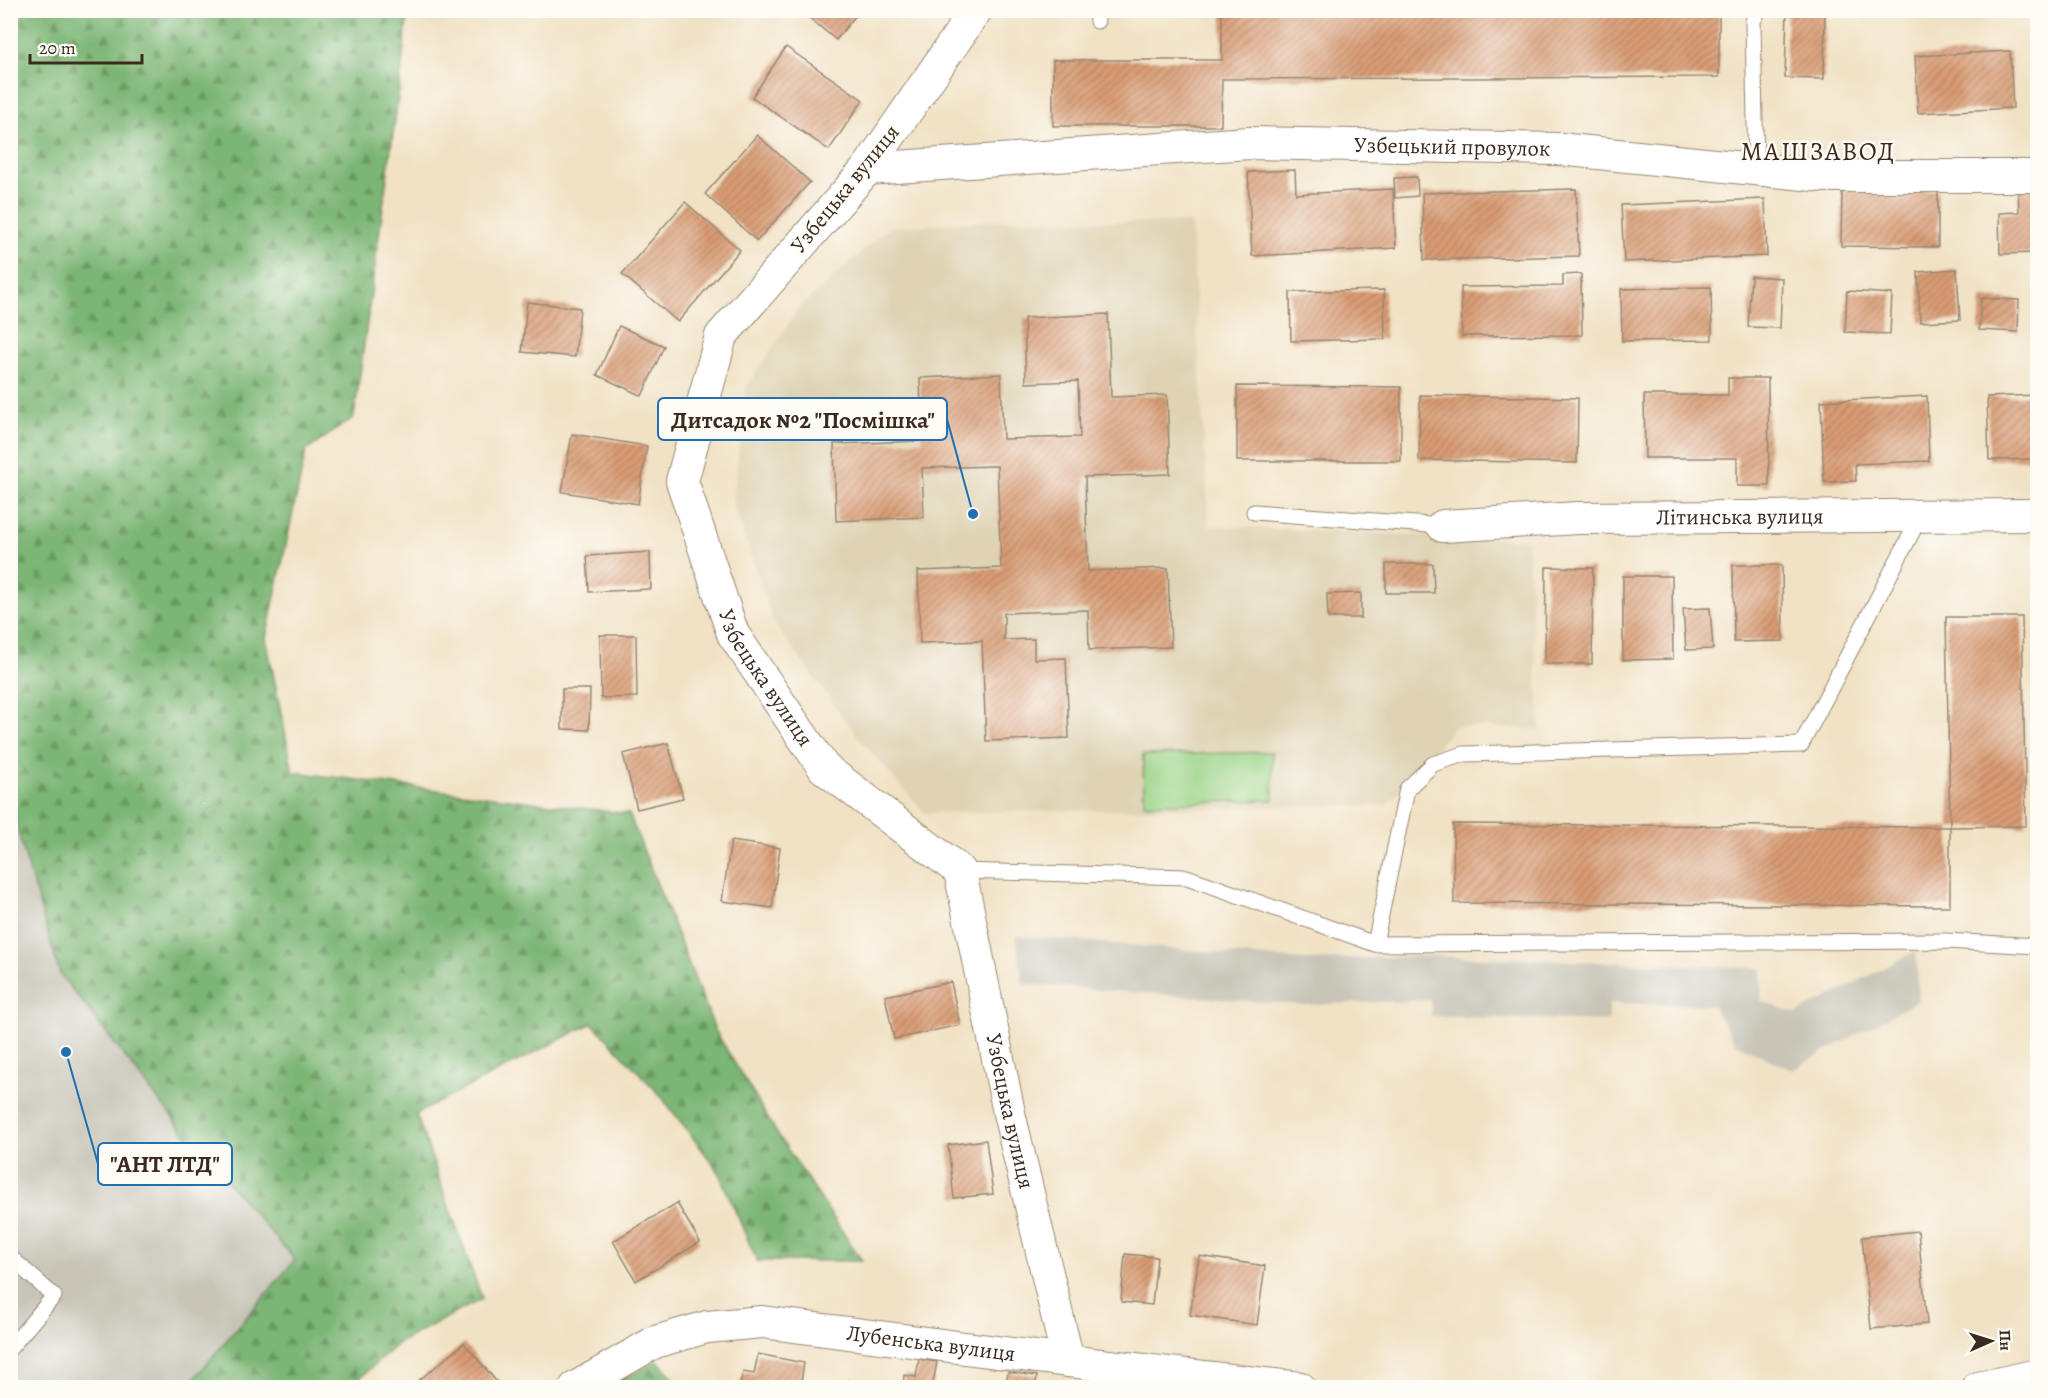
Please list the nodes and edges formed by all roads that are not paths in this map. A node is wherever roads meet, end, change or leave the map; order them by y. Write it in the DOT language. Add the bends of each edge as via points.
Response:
graph roads {
  1 [pos="976,10"];
  2 [pos="1759,10"];
  3 [pos="867,168"];
  4 [pos="1756,170"];
  5 [pos="2037,176"];
  6 [pos="1254,512"];
  7 [pos="2037,515"];
  8 [pos="1920,517"];
  9 [pos="1443,526"];
  10 [pos="960,871"];
  11 [pos="1375,944"];
  12 [pos="2037,946"];
  13 [pos="10,1257"];
  14 [pos="10,1348"];
  15 [pos="1068,1361"];
  16 [pos="2037,1375"];
  17 [pos="575,1388"];
  18 [pos="1300,1388"];
  19 [pos="1978,1388"];
  1 -- 3 [label="street, Узбецька вулиця"];
  2 -- 4 [label="lane" via="1753,21"];
  3 -- 4 [label="street, Узбецький провулок" via="1249,143 1558,149"];
  3 -- 10 [label="street, Узбецька вулиця" via="721,336 682,481 733,634 824,768"];
  4 -- 5 [label="street, Узбецький провулок" via="1823,176"];
  6 -- 9 [label="lane"];
  7 -- 8 [label="street, Літинська вулиця"];
  8 -- 9 [label="street, Літинська вулиця" via="1578,518"];
  8 -- 11 [label="lane" via="1801,745 1464,754 1433,765 1407,789"];
  10 -- 11 [label="lane" via="1187,877"];
  10 -- 15 [label="street, Узбецька вулиця" via="1008,1113"];
  11 -- 12 [label="lane" via="1946,941"];
  13 -- 14 [label="lane" via="54,1296"];
  15 -- 17 [label="street, Лубенська вулиця" via="762,1322 707,1327 655,1342"];
  15 -- 18 [label="street, Лубенська вулиця"];
  16 -- 19 [label="street"];
}
